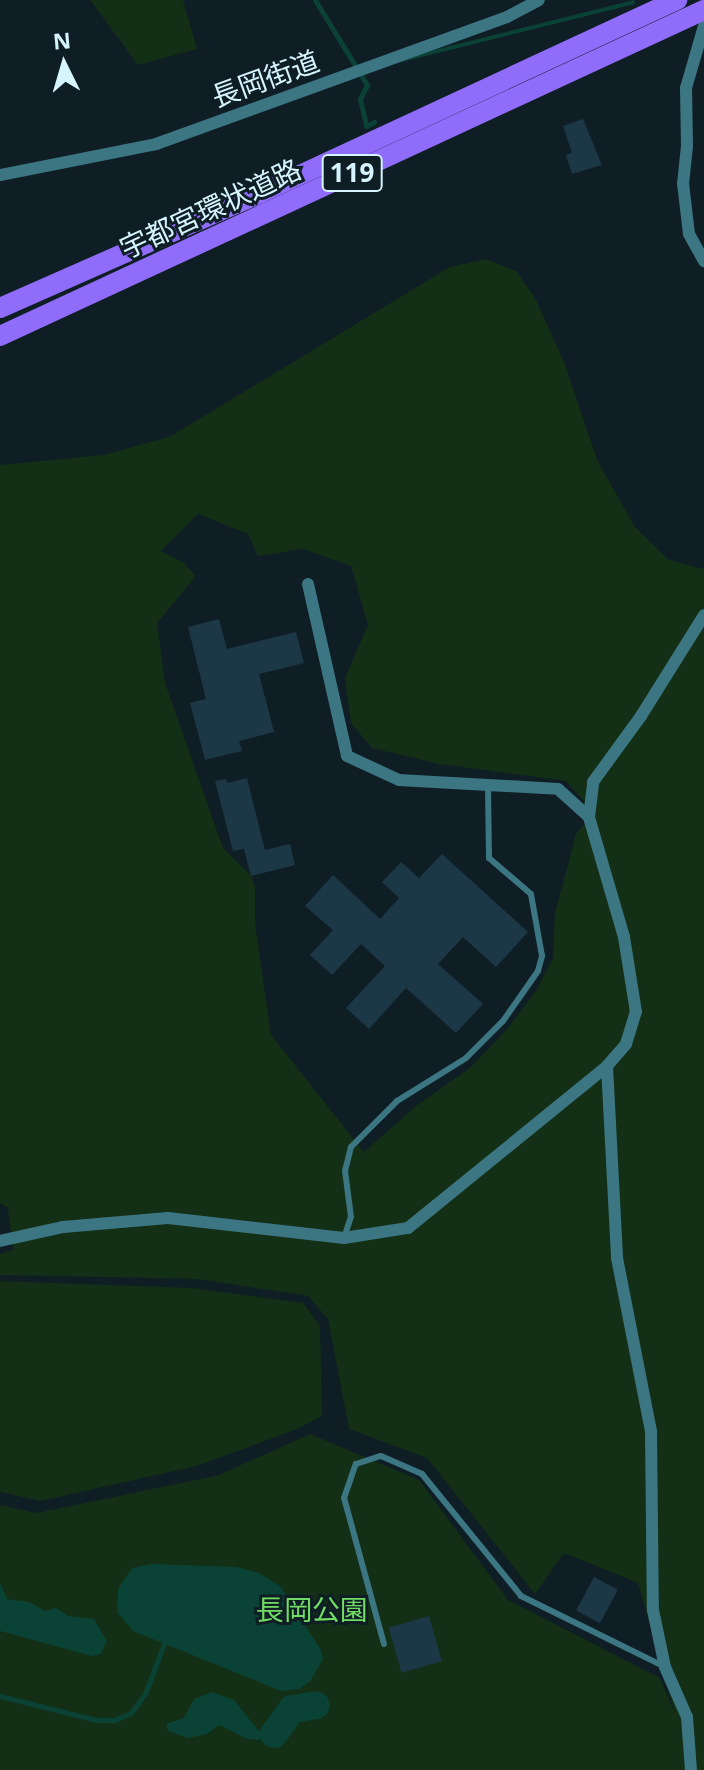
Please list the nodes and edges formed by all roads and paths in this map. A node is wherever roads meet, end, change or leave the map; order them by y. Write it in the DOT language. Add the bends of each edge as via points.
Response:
graph roads {
  1 [pos="539,0"];
  2 [pos="677,0"];
  3 [pos="702,14"];
  4 [pos="0,175"];
  5 [pos="704,261"];
  6 [pos="0,309"];
  7 [pos="0,335"];
  8 [pos="308,584"];
  9 [pos="704,615"];
  10 [pos="488,786"];
  11 [pos="589,817"];
  12 [pos="607,1066"];
  13 [pos="344,1238"];
  14 [pos="0,1241"];
  15 [pos="384,1644"];
  16 [pos="665,1667"];
  17 [pos="691,1770"];
  1 -- 4 [label="street, 長岡街道" via="507,17 156,144"];
  2 -- 6 [label="highway, 宇都宮環状道路 / 119"];
  3 -- 5 [label="street" via="686,88 683,183 689,234"];
  3 -- 7 [label="highway, 宇都宮環状道路 / 119"];
  8 -- 10 [label="street" via="347,756 399,780"];
  9 -- 11 [label="street" via="593,782"];
  10 -- 11 [label="street" via="558,789"];
  10 -- 13 [label="lane" via="489,858 531,894 542,956 538,971 503,1021 466,1058 397,1101 351,1147 345,1171 351,1217"];
  11 -- 12 [label="street" via="624,937 636,1012 626,1044"];
  12 -- 13 [label="street" via="408,1228"];
  12 -- 16 [label="street" via="617,1258 651,1431 653,1610"];
  13 -- 14 [label="street" via="168,1218 63,1227"];
  15 -- 16 [label="lane" via="344,1498 356,1464 381,1456 422,1474 521,1596"];
  16 -- 17 [label="street" via="687,1717"];
}
